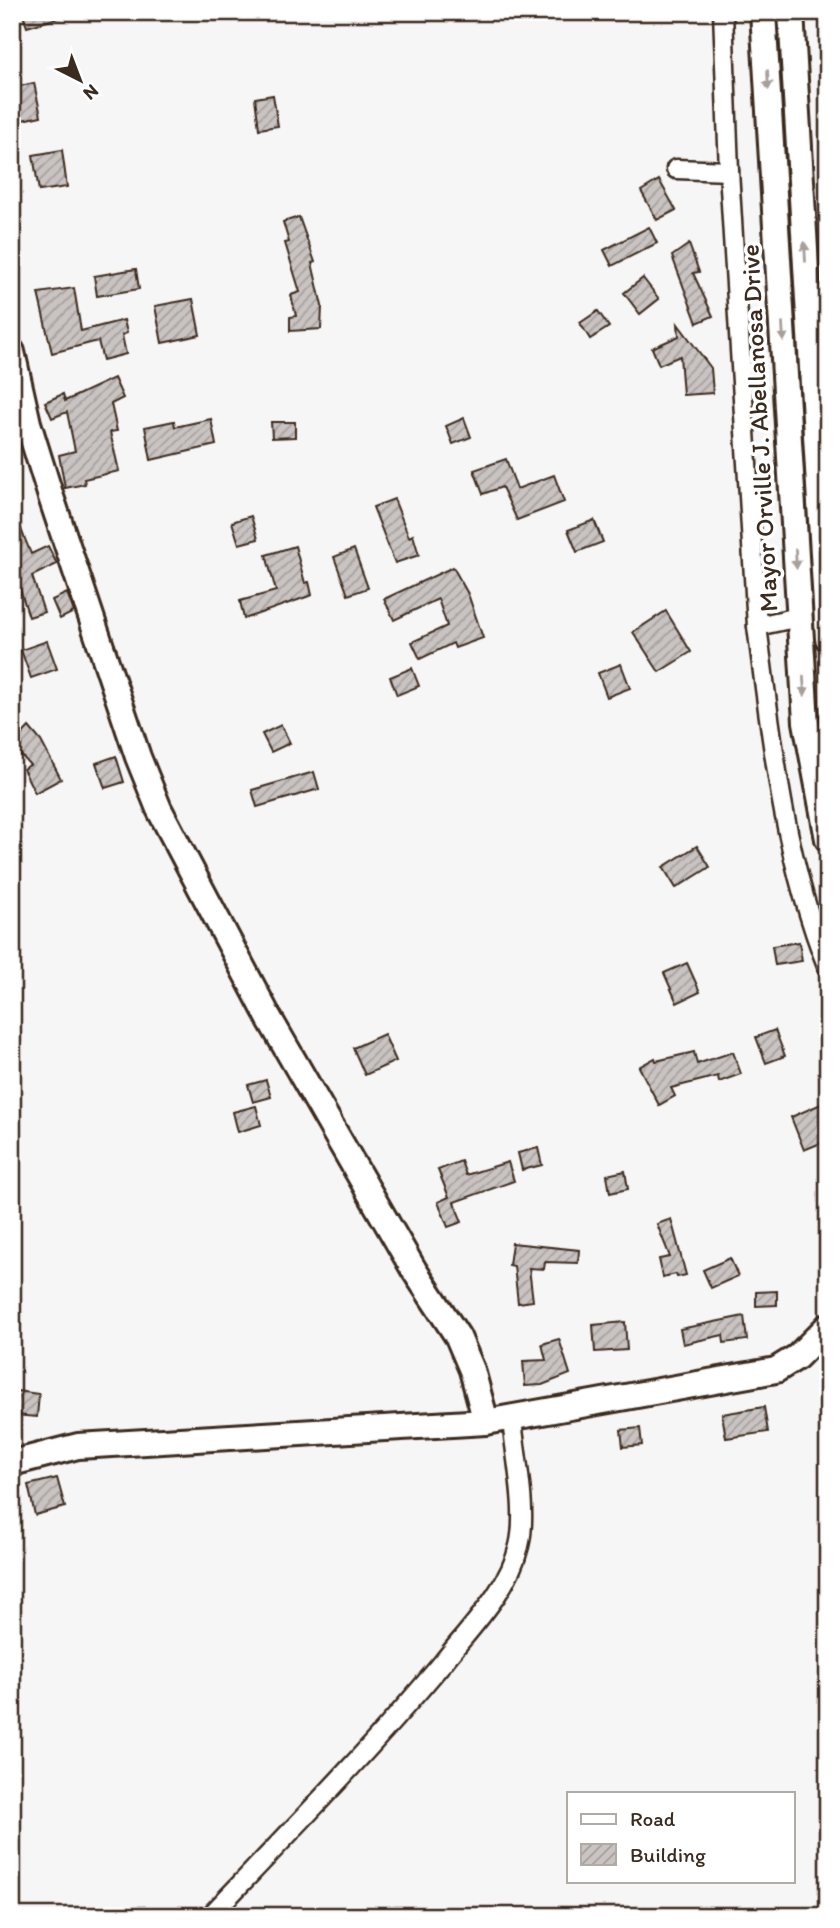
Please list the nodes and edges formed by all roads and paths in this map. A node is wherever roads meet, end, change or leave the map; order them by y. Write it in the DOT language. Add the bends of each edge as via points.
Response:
graph roads {
  1 [pos="723,12"];
  2 [pos="764,12"];
  3 [pos="791,12"];
  4 [pos="676,169"];
  5 [pos="729,171"];
  6 [pos="12,352"];
  7 [pos="821,412"];
  8 [pos="799,617"];
  9 [pos="757,626"];
  10 [pos="828,638"];
  11 [pos="828,839"];
  12 [pos="828,968"];
  13 [pos="828,1326"];
  14 [pos="512,1419"];
  15 [pos="486,1422"];
  16 [pos="12,1463"];
  17 [pos="210,1916"];
  1 -- 5 [label="street"];
  2 -- 8 [label="street, Mayor Orville J. Abellanosa Drive, one-way"];
  7 -- 3 [label="street, one-way"];
  4 -- 5 [label="street"];
  5 -- 9 [label="street"];
  6 -- 15 [label="street" via="51,497 159,809 269,1018 414,1270 458,1337"];
  7 -- 10 [label="street"];
  8 -- 9 [label="street"];
  8 -- 11 [label="street, Mayor Orville J. Abellanosa Drive, one-way" via="806,722"];
  9 -- 12 [label="street" via="781,805 795,869"];
  13 -- 14 [label="street" via="797,1357 776,1370"];
  14 -- 15 [label="street"];
  14 -- 17 [label="street" via="522,1526 515,1561 503,1583 394,1721"];
  15 -- 16 [label="street" via="78,1446"];
}
